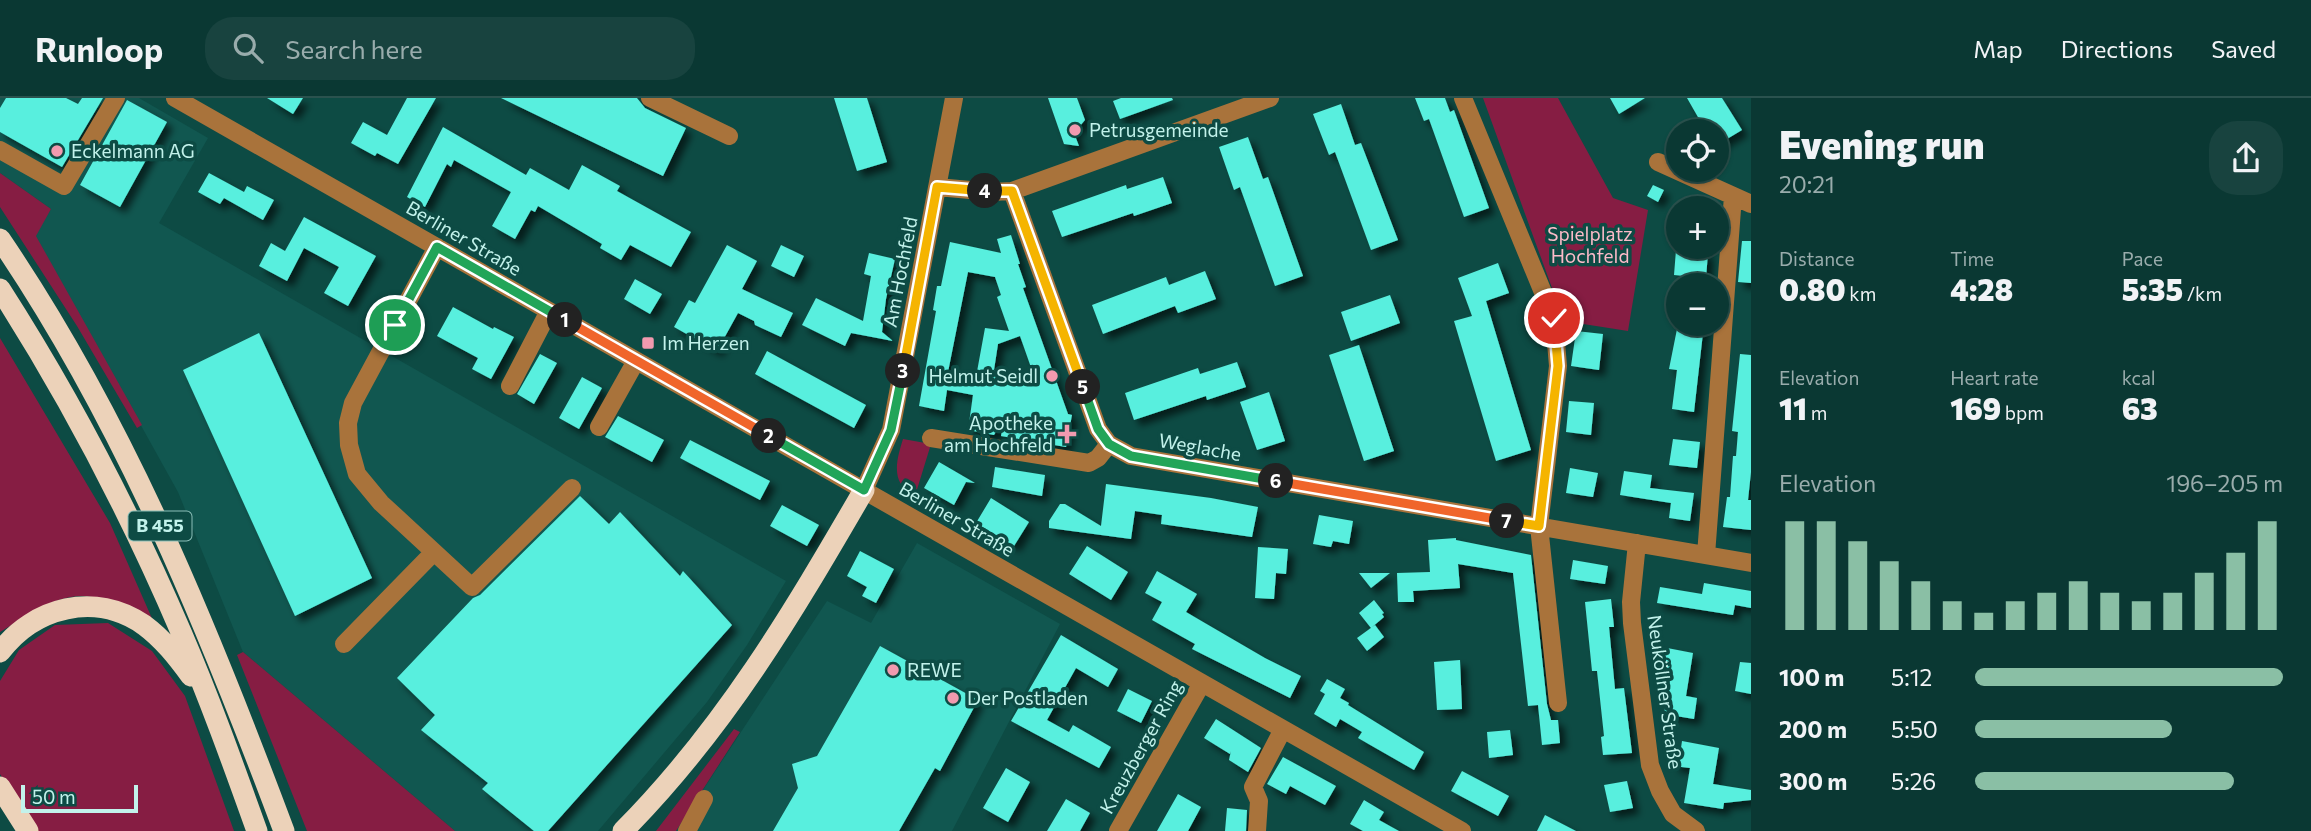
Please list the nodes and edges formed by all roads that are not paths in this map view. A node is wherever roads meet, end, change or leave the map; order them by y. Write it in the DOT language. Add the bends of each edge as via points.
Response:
graph roads {
  1 [pos="116,98"];
  2 [pos="175,98"];
  3 [pos="650,98"];
  4 [pos="954,98"];
  5 [pos="1270,98"];
  6 [pos="1463,98"];
  7 [pos="729,136"];
  8 [pos="0,150"];
  9 [pos="1658,162"];
  10 [pos="937,187"];
  11 [pos="1012,191"];
  12 [pos="1733,195"];
  13 [pos="1751,204"];
  14 [pos="0,239"];
  15 [pos="437,247"];
  16 [pos="0,289"];
  17 [pos="550,311"];
  18 [pos="636,361"];
  19 [pos="510,386"];
  20 [pos="599,427"];
  21 [pos="931,438"];
  22 [pos="1109,444"];
  23 [pos="572,488"];
  24 [pos="864,490"];
  25 [pos="1539,526"];
  26 [pos="1637,543"];
  27 [pos="434,552"];
  28 [pos="1706,555"];
  29 [pos="1751,563"];
  30 [pos="344,644"];
  31 [pos="0,652"];
  32 [pos="1202,683"];
  33 [pos="209,701"];
  34 [pos="1558,703"];
  35 [pos="1283,729"];
  36 [pos="0,787"];
  37 [pos="658,796"];
  38 [pos="704,799"];
  39 [pos="28,831"];
  40 [pos="257,831"];
  41 [pos="284,831"];
  42 [pos="623,831"];
  43 [pos="635,831"];
  44 [pos="687,831"];
  45 [pos="1118,831"];
  46 [pos="1257,831"];
  47 [pos="1462,831"];
  48 [pos="1696,831"];
  1 -- 8 [label="street" via="64,186"];
  2 -- 15 [label="street, Berliner Straße"];
  3 -- 7 [label="street"];
  4 -- 10 [label="street, Am Hochfeld"];
  5 -- 11 [label="street"];
  6 -- 25 [label="street" via="1554,318 1558,366"];
  9 -- 12 [label="street"];
  10 -- 11 [label="street"];
  10 -- 24 [label="street, Am Hochfeld" via="891,430"];
  11 -- 22 [label="street" via="1098,429"];
  12 -- 13 [label="street"];
  12 -- 28 [label="street"];
  14 -- 41 [label="highway, B 455" via="77,363 137,476 190,592"];
  15 -- 17 [label="street, Berliner Straße"];
  15 -- 27 [label="street" via="358,391 348,423 357,474"];
  16 -- 33 [label="highway, B 455" via="55,378 122,504"];
  17 -- 18 [label="street, Berliner Straße"];
  17 -- 19 [label="street"];
  18 -- 20 [label="street"];
  18 -- 24 [label="street, Berliner Straße"];
  21 -- 22 [label="street" via="1089,463"];
  22 -- 25 [label="street, Weglache" via="1131,456"];
  23 -- 27 [label="street" via="472,587"];
  24 -- 32 [label="street, Berliner Straße"];
  24 -- 37 [label="highway" via="753,674"];
  25 -- 26 [label="street, Weglache"];
  25 -- 34 [label="street"];
  26 -- 28 [label="street, Weglache"];
  26 -- 48 [label="street, Neuköllner Straße" via="1632,623 1650,765 1673,814"];
  27 -- 30 [label="street"];
  28 -- 29 [label="street, Weglache"];
  31 -- 33 [label="highway" via="32,621 50,612 109,610 142,624 160,638"];
  32 -- 35 [label="street, Berliner Straße"];
  32 -- 45 [label="street, Kreuzberger Ring"];
  33 -- 40 [label="highway, B 455"];
  35 -- 46 [label="street" via="1253,787 1259,801"];
  35 -- 47 [label="street, Berliner Straße"];
  36 -- 39 [label="highway"];
  37 -- 42 [label="highway"];
  37 -- 43 [label="highway"];
  38 -- 44 [label="street"];
}
